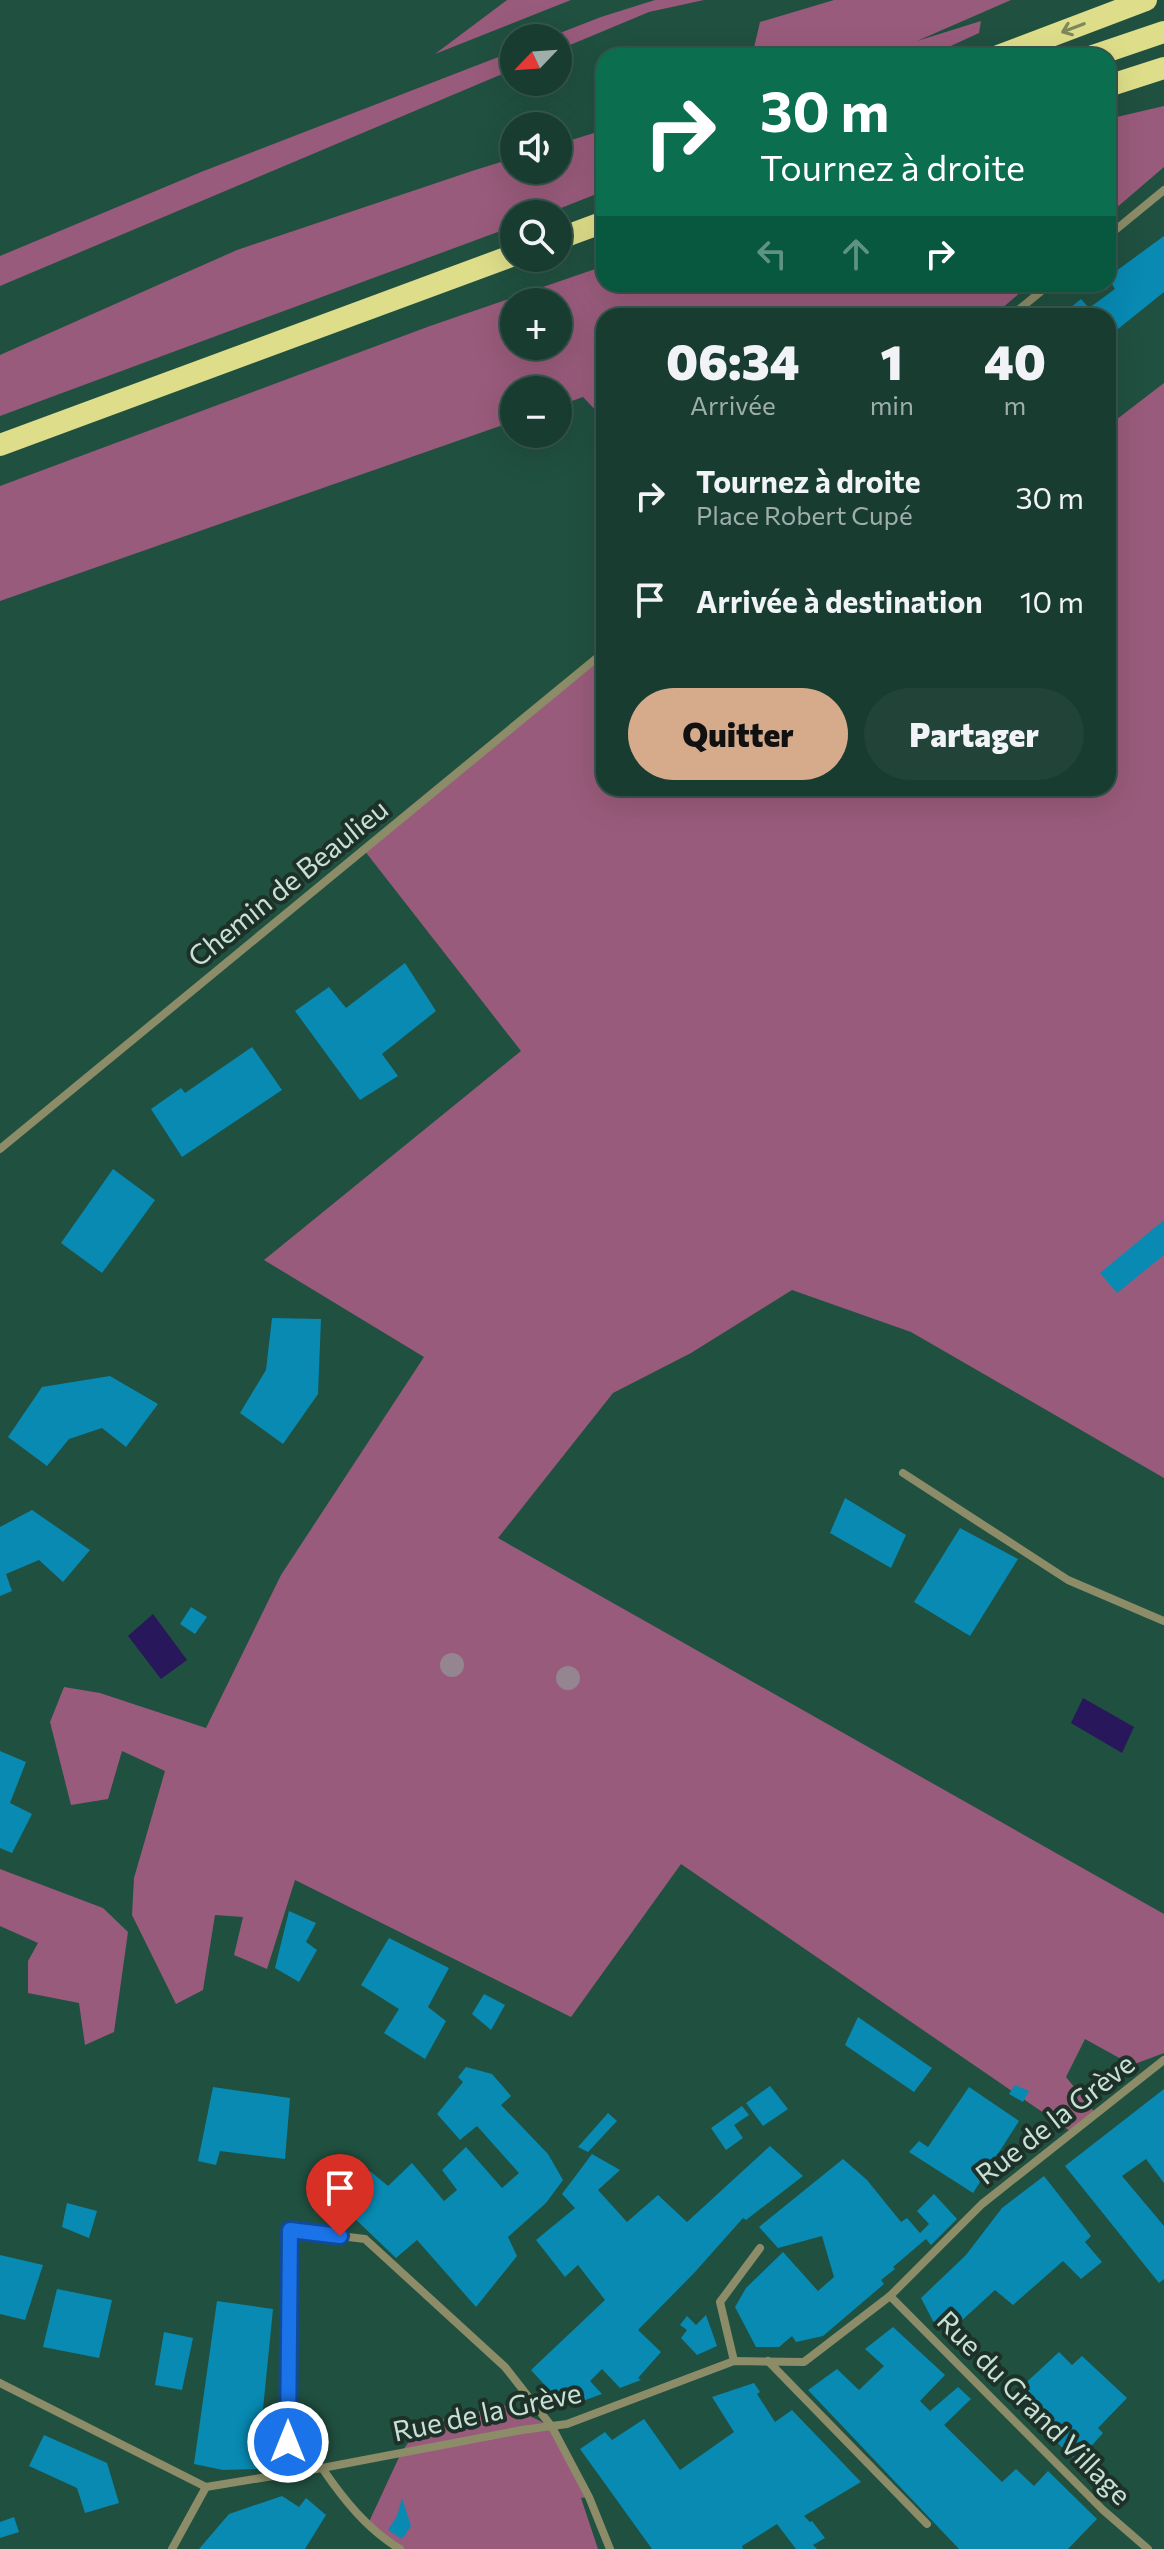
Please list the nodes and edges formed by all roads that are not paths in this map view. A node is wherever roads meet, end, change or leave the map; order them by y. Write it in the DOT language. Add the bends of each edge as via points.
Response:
graph roads {
  1 [pos="1146,0"];
  2 [pos="1164,32"];
  3 [pos="1019,48"];
  4 [pos="1116,48"];
  5 [pos="1164,68"];
  6 [pos="1116,83"];
  7 [pos="1164,190"];
  8 [pos="596,225"];
  9 [pos="1116,229"];
  10 [pos="572,234"];
  11 [pos="500,260"];
  12 [pos="1040,292"];
  13 [pos="1021,308"];
  14 [pos="0,445"];
  15 [pos="596,659"];
  16 [pos="0,1149"];
  17 [pos="903,1473"];
  18 [pos="1164,1621"];
  19 [pos="1164,2060"];
  20 [pos="760,2248"];
  21 [pos="890,2296"];
  22 [pos="734,2361"];
  23 [pos="768,2361"];
  24 [pos="0,2383"];
  25 [pos="552,2427"];
  26 [pos="322,2468"];
  27 [pos="288,2472"];
  28 [pos="206,2487"];
  29 [pos="927,2524"];
  30 [pos="172,2549"];
  31 [pos="400,2549"];
  32 [pos="610,2549"];
  33 [pos="1148,2549"];
  1 -- 3 [label="highway, one-way"];
  2 -- 4 [label="highway"];
  5 -- 6 [label="highway"];
  7 -- 9 [label="street"];
  8 -- 10 [label="highway"];
  11 -- 14 [label="highway"];
  12 -- 13 [label="street"];
  15 -- 16 [label="street, Chemin de Beaulieu"];
  17 -- 18 [label="street" via="1068,1580"];
  19 -- 21 [label="street, Rue de la Grève" via="982,2204"];
  20 -- 22 [label="street" via="720,2302"];
  21 -- 23 [label="street, Rue de la Grève" via="804,2362"];
  21 -- 33 [label="street, Rue du Grand Village"];
  22 -- 23 [label="street, Rue de la Grève"];
  22 -- 25 [label="street, Rue de la Grève"];
  23 -- 29 [label="street"];
  24 -- 28 [label="street"];
  25 -- 26 [label="street, Rue de la Grève"];
  25 -- 27 [label="street" via="505,2367 365,2239 290,2230"];
  25 -- 32 [label="street"];
  26 -- 27 [label="street, Rue de la Grève"];
  26 -- 31 [label="street" via="346,2503"];
  27 -- 28 [label="street, Rue de la Grève"];
  28 -- 30 [label="street"];
}
